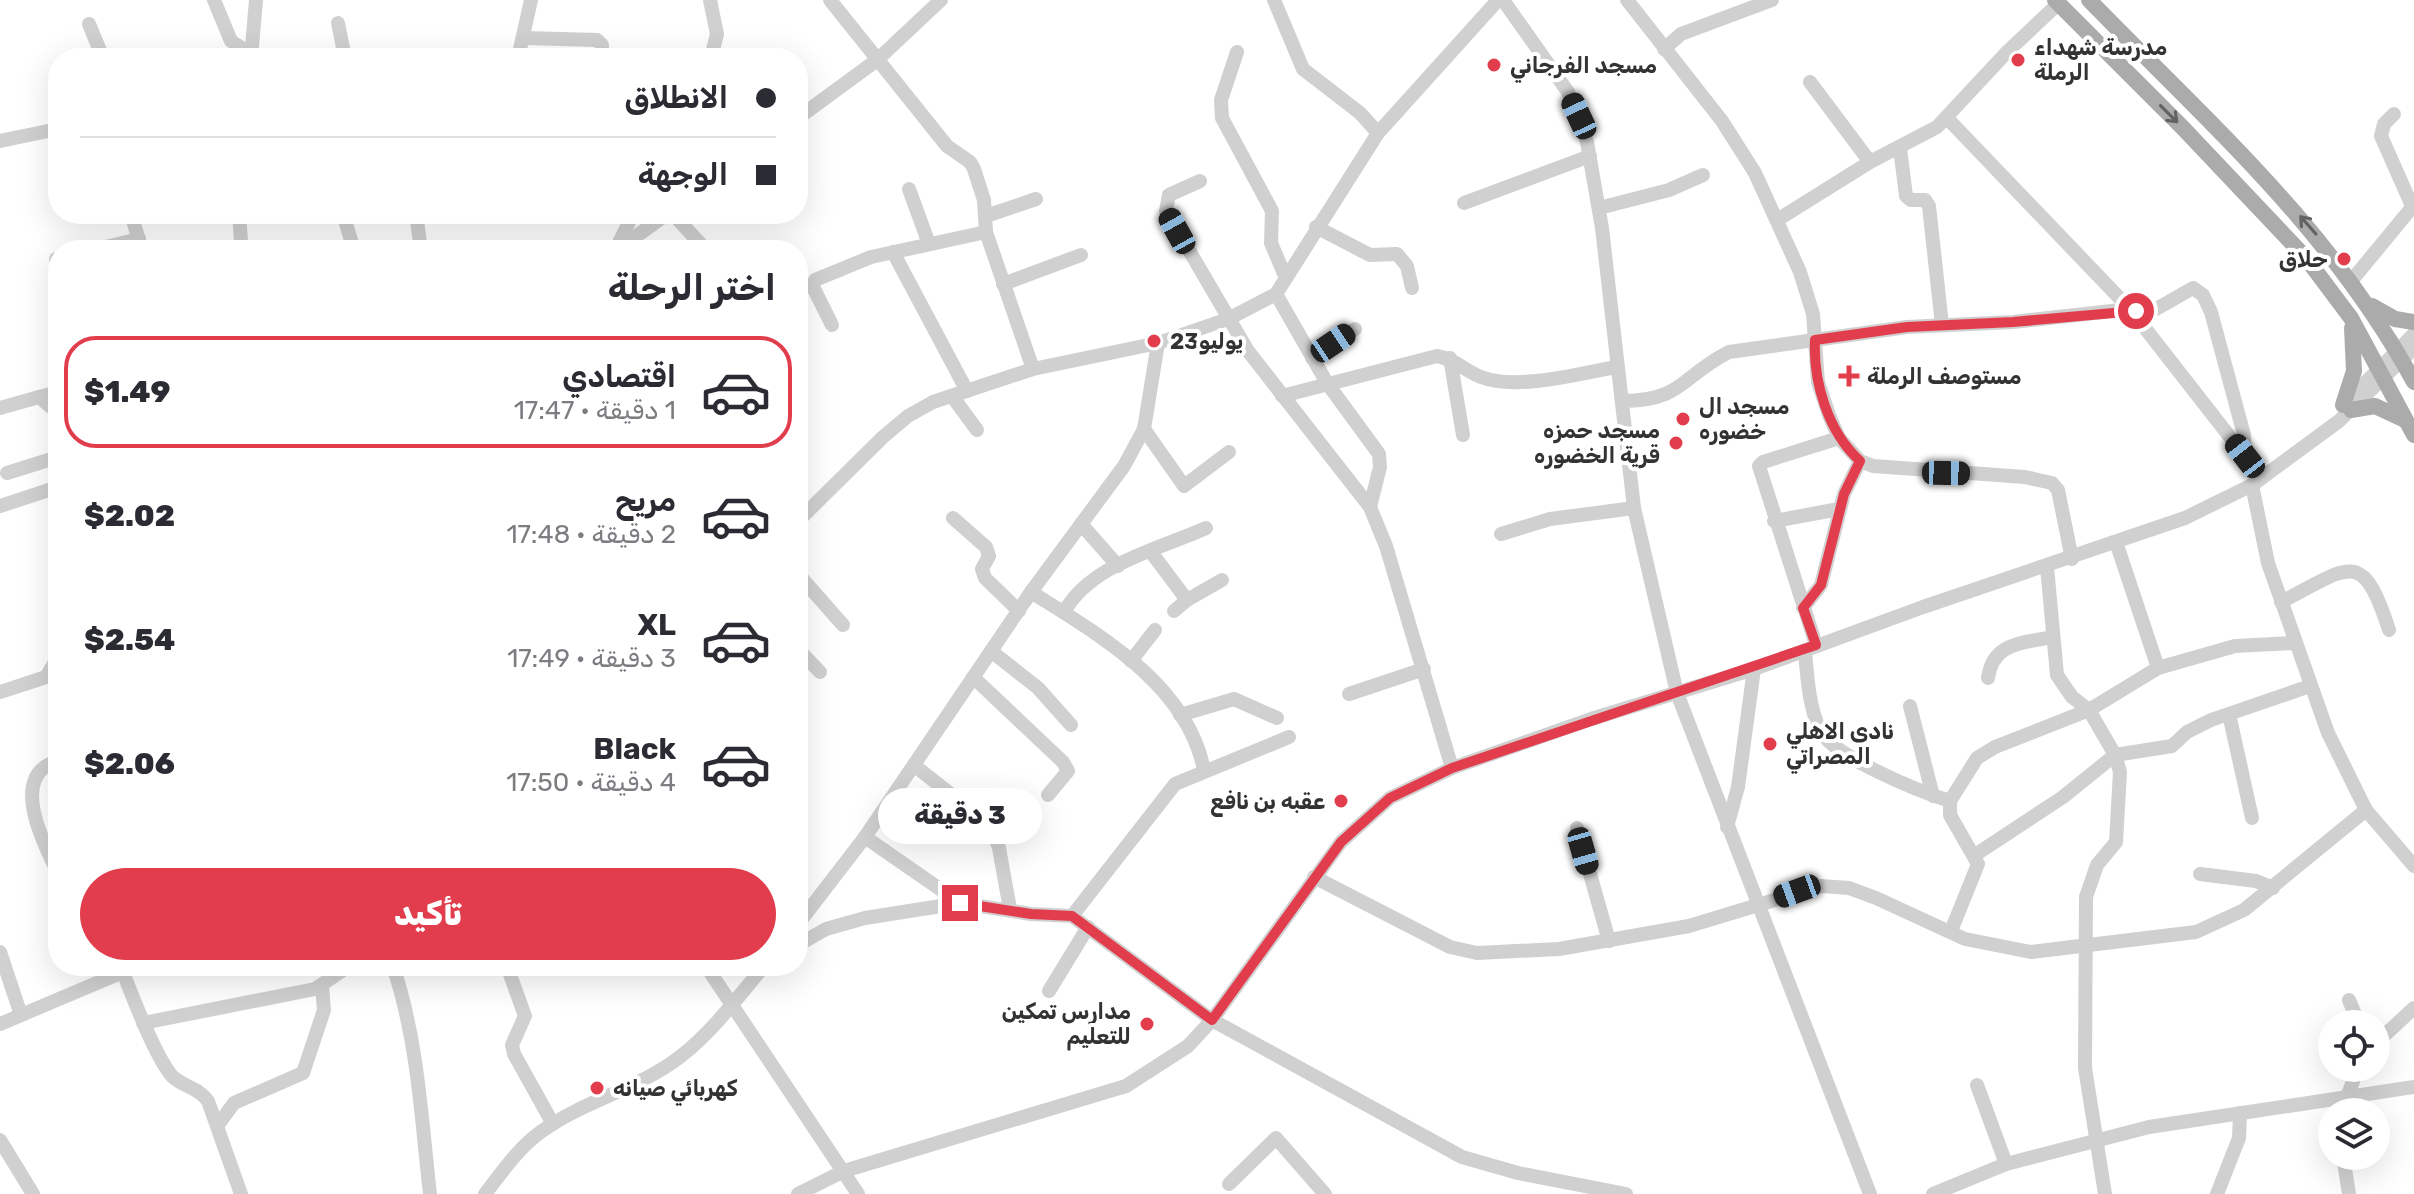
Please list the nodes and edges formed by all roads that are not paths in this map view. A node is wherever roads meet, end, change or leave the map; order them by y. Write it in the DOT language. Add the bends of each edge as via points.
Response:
graph roads {
  1 [pos="214,0"];
  2 [pos="256,0"];
  3 [pos="531,0"];
  4 [pos="710,0"];
  5 [pos="830,0"];
  6 [pos="941,0"];
  7 [pos="1274,0"];
  8 [pos="1501,0"];
  9 [pos="1627,0"];
  10 [pos="1772,0"];
  11 [pos="2089,0"];
  12 [pos="2056,2"];
  13 [pos="338,23"];
  14 [pos="89,24"];
  15 [pos="525,38"];
  16 [pos="99,48"];
  17 [pos="240,48"];
  18 [pos="252,48"];
  19 [pos="343,48"];
  20 [pos="522,48"];
  21 [pos="602,48"];
  22 [pos="714,48"];
  23 [pos="1664,49"];
  24 [pos="1237,52"];
  25 [pos="877,60"];
  26 [pos="1810,82"];
  27 [pos="808,111"];
  28 [pos="2394,114"];
  29 [pos="1947,118"];
  30 [pos="48,131"];
  31 [pos="1378,133"];
  32 [pos="0,141"];
  33 [pos="1900,148"];
  34 [pos="1590,156"];
  35 [pos="1870,162"];
  36 [pos="1703,175"];
  37 [pos="1200,181"];
  38 [pos="909,189"];
  39 [pos="1036,199"];
  40 [pos="1464,203"];
  41 [pos="2413,206"];
  42 [pos="1599,208"];
  43 [pos="986,216"];
  44 [pos="1777,220"];
  45 [pos="653,224"];
  46 [pos="682,224"];
  47 [pos="1316,227"];
  48 [pos="986,232"];
  49 [pos="630,240"];
  50 [pos="697,240"];
  51 [pos="929,244"];
  52 [pos="893,252"];
  53 [pos="1081,255"];
  54 [pos="1285,276"];
  55 [pos="2352,280"];
  56 [pos="1003,284"];
  57 [pos="1412,288"];
  58 [pos="1276,294"];
  59 [pos="2368,304"];
  60 [pos="2130,309"];
  61 [pos="2351,318"];
  62 [pos="1228,319"];
  63 [pos="2414,322"];
  64 [pos="832,325"];
  65 [pos="1942,325"];
  66 [pos="1355,329"];
  67 [pos="2414,334"];
  68 [pos="1815,340"];
  69 [pos="1158,343"];
  70 [pos="2404,353"];
  71 [pos="1312,358"];
  72 [pos="1450,358"];
  73 [pos="1617,367"];
  74 [pos="1033,369"];
  75 [pos="2383,374"];
  76 [pos="2414,382"];
  77 [pos="1327,383"];
  78 [pos="967,391"];
  79 [pos="48,395"];
  80 [pos="952,396"];
  81 [pos="1282,396"];
  82 [pos="39,397"];
  83 [pos="1622,401"];
  84 [pos="48,405"];
  85 [pos="2347,407"];
  86 [pos="0,408"];
  87 [pos="2411,428"];
  88 [pos="1144,429"];
  89 [pos="977,430"];
  90 [pos="1463,435"];
  91 [pos="1839,438"];
  92 [pos="1229,452"];
  93 [pos="2245,456"];
  94 [pos="48,460"];
  95 [pos="1860,461"];
  96 [pos="7,473"];
  97 [pos="2257,481"];
  98 [pos="48,490"];
  99 [pos="0,506"];
  100 [pos="1370,507"];
  101 [pos="1634,508"];
  102 [pos="808,509"];
  103 [pos="1839,509"];
  104 [pos="953,518"];
  105 [pos="1774,521"];
  106 [pos="1081,524"];
  107 [pos="1206,528"];
  108 [pos="1501,534"];
  109 [pos="2116,542"];
  110 [pos="1151,552"];
  111 [pos="2072,559"];
  112 [pos="1118,566"];
  113 [pos="2047,567"];
  114 [pos="1222,580"];
  115 [pos="808,585"];
  116 [pos="1031,592"];
  117 [pos="1187,600"];
  118 [pos="2281,602"];
  119 [pos="1803,608"];
  120 [pos="1019,611"];
  121 [pos="1174,611"];
  122 [pos="1064,612"];
  123 [pos="843,625"];
  124 [pos="1155,630"];
  125 [pos="2389,630"];
  126 [pos="2052,637"];
  127 [pos="2294,643"];
  128 [pos="1810,648"];
  129 [pos="991,651"];
  130 [pos="808,659"];
  131 [pos="1131,661"];
  132 [pos="2158,668"];
  133 [pos="1424,669"];
  134 [pos="1754,669"];
  135 [pos="820,672"];
  136 [pos="48,674"];
  137 [pos="973,677"];
  138 [pos="1988,678"];
  139 [pos="2310,686"];
  140 [pos="0,692"];
  141 [pos="1677,693"];
  142 [pos="1349,694"];
  143 [pos="1910,706"];
  144 [pos="2089,710"];
  145 [pos="2229,714"];
  146 [pos="1180,715"];
  147 [pos="1277,718"];
  148 [pos="1071,725"];
  149 [pos="1289,737"];
  150 [pos="2115,755"];
  151 [pos="48,766"];
  152 [pos="915,766"];
  153 [pos="1452,768"];
  154 [pos="1204,770"];
  155 [pos="1048,795"];
  156 [pos="1933,796"];
  157 [pos="1950,801"];
  158 [pos="2366,810"];
  159 [pos="2252,818"];
  160 [pos="1727,827"];
  161 [pos="1577,828"];
  162 [pos="865,837"];
  163 [pos="48,853"];
  164 [pos="1975,855"];
  165 [pos="2414,866"];
  166 [pos="2200,874"];
  167 [pos="1314,877"];
  168 [pos="2273,888"];
  169 [pos="960,903"];
  170 [pos="1757,906"];
  171 [pos="1010,909"];
  172 [pos="808,911"];
  173 [pos="1072,916"];
  174 [pos="1088,927"];
  175 [pos="1951,931"];
  176 [pos="808,939"];
  177 [pos="1609,941"];
  178 [pos="2086,947"];
  179 [pos="0,952"];
  180 [pos="109,976"];
  181 [pos="124,976"];
  182 [pos="336,976"];
  183 [pos="396,976"];
  184 [pos="511,976"];
  185 [pos="712,976"];
  186 [pos="756,976"];
  187 [pos="322,986"];
  188 [pos="1049,991"];
  189 [pos="2349,1000"];
  190 [pos="732,1006"];
  191 [pos="2414,1008"];
  192 [pos="2353,1010"];
  193 [pos="21,1015"];
  194 [pos="1212,1020"];
  195 [pos="143,1023"];
  196 [pos="0,1024"];
  197 [pos="2390,1030"];
  198 [pos="1977,1085"];
  199 [pos="2414,1087"];
  200 [pos="2367,1098"];
  201 [pos="2318,1107"];
  202 [pos="2240,1113"];
  203 [pos="553,1124"];
  204 [pos="218,1125"];
  205 [pos="0,1140"];
  206 [pos="2095,1140"];
  207 [pos="6,1162"];
  208 [pos="2006,1164"];
  209 [pos="2345,1170"];
  210 [pos="844,1171"];
  211 [pos="1229,1184"];
  212 [pos="33,1194"];
  213 [pos="241,1194"];
  214 [pos="430,1194"];
  215 [pos="485,1194"];
  216 [pos="798,1194"];
  217 [pos="858,1194"];
  218 [pos="1325,1194"];
  219 [pos="1626,1194"];
  220 [pos="1870,1194"];
  221 [pos="1933,1194"];
  222 [pos="2105,1194"];
  223 [pos="2217,1194"];
  224 [pos="2349,1194"];
  1 -- 17 [label="street" via="231,41"];
  2 -- 18 [label="street"];
  3 -- 15 [label="street"];
  4 -- 22 [label="street" via="717,34"];
  5 -- 25 [label="street"];
  6 -- 25 [label="street"];
  7 -- 31 [label="street" via="1303,69"];
  8 -- 31 [label="street"];
  8 -- 34 [label="street" via="1568,92"];
  9 -- 23 [label="street"];
  10 -- 23 [label="street" via="1681,34"];
  55 -- 11 [label="main road, one-way" via="2269,181"];
  12 -- 29 [label="street"];
  12 -- 61 [label="main road, one-way" via="2306,258"];
  13 -- 19 [label="street"];
  14 -- 16 [label="street"];
  15 -- 20 [label="street"];
  15 -- 21 [label="street" via="597,40"];
  23 -- 44 [label="street" via="1722,121"];
  24 -- 54 [label="street" via="1221,100 1222,118 1272,211 1271,243"];
  25 -- 27 [label="street"];
  25 -- 43 [label="street" via="947,146 970,162"];
  26 -- 35 [label="street"];
  28 -- 41 [label="street" via="2381,136"];
  29 -- 33 [label="street"];
  29 -- 60 [label="street"];
  30 -- 32 [label="street"];
  31 -- 47 [label="street"];
  33 -- 35 [label="street"];
  33 -- 65 [label="street" via="1906,196 1929,206"];
  34 -- 40 [label="street"];
  34 -- 42 [label="street"];
  35 -- 44 [label="street"];
  36 -- 42 [label="street" via="1669,190"];
  37 -- 62 [label="street" via="1169,195 1166,211"];
  38 -- 51 [label="street"];
  39 -- 43 [label="street"];
  41 -- 55 [label="street"];
  42 -- 73 [label="street"];
  43 -- 48 [label="street"];
  44 -- 68 [label="street" via="1800,272"];
  45 -- 49 [label="street"];
  46 -- 50 [label="street"];
  47 -- 54 [label="street"];
  47 -- 57 [label="street" via="1370,255 1397,254 1407,266"];
  48 -- 51 [label="street"];
  48 -- 56 [label="street"];
  51 -- 52 [label="street"];
  52 -- 64 [label="street" via="815,280 813,287"];
  52 -- 78 [label="street"];
  53 -- 56 [label="street"];
  54 -- 58 [label="street"];
  55 -- 59 [label="main road"];
  56 -- 74 [label="street"];
  58 -- 62 [label="street"];
  58 -- 71 [label="street"];
  59 -- 63 [label="main road" via="2395,319"];
  59 -- 70 [label="main road"];
  60 -- 65 [label="street"];
  60 -- 93 [label="street"];
  60 -- 93 [label="street" via="2152,312 2192,288 2203,295 2244,435"];
  61 -- 75 [label="main road"];
  61 -- 85 [label="main road" via="2354,371"];
  62 -- 69 [label="street"];
  62 -- 81 [label="street"];
  65 -- 68 [label="street"];
  66 -- 71 [label="street"];
  67 -- 70 [label="street"];
  68 -- 83 [label="street" via="1729,352 1707,363 1675,392"];
  68 -- 91 [label="street" via="1818,382"];
  69 -- 74 [label="street"];
  69 -- 88 [label="street"];
  70 -- 75 [label="street"];
  70 -- 76 [label="main road"];
  71 -- 77 [label="street"];
  72 -- 73 [label="street" via="1482,378 1512,381"];
  72 -- 77 [label="street" via="1419,358"];
  72 -- 90 [label="street"];
  73 -- 83 [label="street"];
  74 -- 78 [label="street"];
  75 -- 85 [label="street"];
  75 -- 87 [label="main road"];
  77 -- 81 [label="street"];
  77 -- 100 [label="street" via="1379,454"];
  78 -- 80 [label="street"];
  79 -- 82 [label="street"];
  80 -- 89 [label="street"];
  80 -- 102 [label="street" via="908,416"];
  81 -- 100 [label="street"];
  82 -- 84 [label="street"];
  82 -- 86 [label="street"];
  83 -- 101 [label="street"];
  85 -- 87 [label="main road" via="2382,407"];
  85 -- 97 [label="street"];
  88 -- 92 [label="street" via="1184,486"];
  88 -- 106 [label="street"];
  91 -- 95 [label="street"];
  91 -- 105 [label="street" via="1760,465"];
  93 -- 97 [label="street"];
  94 -- 96 [label="street"];
  95 -- 103 [label="street"];
  95 -- 111 [label="street" via="1900,471 2052,483 2058,490"];
  97 -- 109 [label="street" via="2185,518"];
  97 -- 118 [label="street" via="2259,530"];
  98 -- 99 [label="street"];
  100 -- 133 [label="street"];
  101 -- 108 [label="street" via="1550,519"];
  101 -- 141 [label="street"];
  103 -- 105 [label="street"];
  103 -- 119 [label="street" via="1821,585"];
  104 -- 120 [label="street" via="986,547 985,578"];
  105 -- 119 [label="street"];
  106 -- 112 [label="street"];
  106 -- 116 [label="street"];
  107 -- 110 [label="street"];
  109 -- 111 [label="street"];
  109 -- 132 [label="street"];
  110 -- 112 [label="street"];
  110 -- 117 [label="street"];
  111 -- 113 [label="street"];
  112 -- 122 [label="street" via="1074,594"];
  113 -- 126 [label="street"];
  113 -- 128 [label="street"];
  114 -- 117 [label="street"];
  115 -- 123 [label="street"];
  116 -- 120 [label="street"];
  116 -- 122 [label="street"];
  117 -- 121 [label="street"];
  118 -- 125 [label="street" via="2341,572 2358,571 2378,595"];
  118 -- 127 [label="street"];
  119 -- 128 [label="street"];
  120 -- 129 [label="street"];
  122 -- 131 [label="street"];
  124 -- 131 [label="street"];
  126 -- 138 [label="street" via="2005,646 1994,657"];
  126 -- 144 [label="street" via="2063,685"];
  127 -- 132 [label="street" via="2235,646"];
  127 -- 139 [label="street"];
  128 -- 134 [label="street"];
  128 -- 156 [label="street" via="1817,723 1823,736"];
  129 -- 137 [label="street"];
  129 -- 148 [label="street" via="1038,688"];
  130 -- 135 [label="street"];
  131 -- 146 [label="street"];
  132 -- 144 [label="street"];
  133 -- 142 [label="street"];
  133 -- 153 [label="street"];
  134 -- 141 [label="street"];
  134 -- 160 [label="street" via="1738,787"];
  136 -- 140 [label="street"];
  137 -- 152 [label="street"];
  137 -- 155 [label="street" via="1063,762 1068,771"];
  139 -- 145 [label="street"];
  139 -- 158 [label="street"];
  141 -- 153 [label="street"];
  141 -- 160 [label="street"];
  143 -- 156 [label="street"];
  144 -- 150 [label="street"];
  144 -- 157 [label="street" via="1984,752"];
  145 -- 150 [label="street" via="2187,732 2172,746"];
  145 -- 159 [label="street"];
  146 -- 147 [label="street" via="1241,699"];
  146 -- 154 [label="street" via="1195,738"];
  149 -- 154 [label="street"];
  150 -- 164 [label="street"];
  150 -- 178 [label="street" via="2120,772 2116,842 2089,883"];
  151 -- 163 [label="street" via="38,770 32,783"];
  152 -- 162 [label="street"];
  152 -- 171 [label="street" via="991,826"];
  153 -- 167 [label="street" via="1390,798 1341,842"];
  154 -- 173 [label="street" via="1175,784 1159,801"];
  156 -- 157 [label="street"];
  157 -- 164 [label="street" via="1953,825"];
  158 -- 165 [label="street"];
  158 -- 168 [label="street"];
  160 -- 170 [label="street"];
  161 -- 177 [label="street"];
  162 -- 169 [label="street"];
  162 -- 172 [label="street"];
  164 -- 175 [label="street" via="1976,873"];
  166 -- 168 [label="street"];
  167 -- 177 [label="street" via="1450,947 1477,953"];
  167 -- 194 [label="street"];
  168 -- 178 [label="street" via="2244,910 2196,932"];
  169 -- 171 [label="street"];
  169 -- 176 [label="street" via="865,918"];
  170 -- 175 [label="street" via="1797,891 1835,885"];
  170 -- 177 [label="street"];
  170 -- 220 [label="street"];
  171 -- 173 [label="street"];
  173 -- 174 [label="street"];
  174 -- 188 [label="street"];
  174 -- 194 [label="street"];
  175 -- 178 [label="street" via="2005,949"];
  178 -- 206 [label="street" via="2085,1068"];
  179 -- 193 [label="street"];
  180 -- 193 [label="street"];
  181 -- 195 [label="street"];
  182 -- 187 [label="street"];
  183 -- 214 [label="street" via="419,1075"];
  184 -- 203 [label="street" via="525,1016 512,1045 514,1054"];
  185 -- 190 [label="street"];
  186 -- 190 [label="street"];
  187 -- 195 [label="street"];
  187 -- 204 [label="street" via="324,1010 303,1073 243,1097"];
  189 -- 192 [label="street"];
  190 -- 203 [label="street" via="682,1055"];
  190 -- 210 [label="street"];
  191 -- 197 [label="street"];
  193 -- 196 [label="street"];
  194 -- 210 [label="street" via="1188,1046 1126,1086"];
  194 -- 219 [label="street" via="1462,1157"];
  195 -- 204 [label="street" via="173,1077 200,1091"];
  198 -- 208 [label="street"];
  199 -- 200 [label="street"];
  201 -- 202 [label="street"];
  202 -- 206 [label="street"];
  202 -- 223 [label="street" via="2239,1138"];
  203 -- 215 [label="street" via="530,1140"];
  204 -- 213 [label="street"];
  205 -- 207 [label="street"];
  206 -- 208 [label="street"];
  206 -- 222 [label="street"];
  207 -- 212 [label="street"];
  208 -- 221 [label="street"];
  209 -- 224 [label="street"];
  210 -- 216 [label="street"];
  210 -- 217 [label="street"];
  211 -- 218 [label="street" via="1276,1138"];
}
